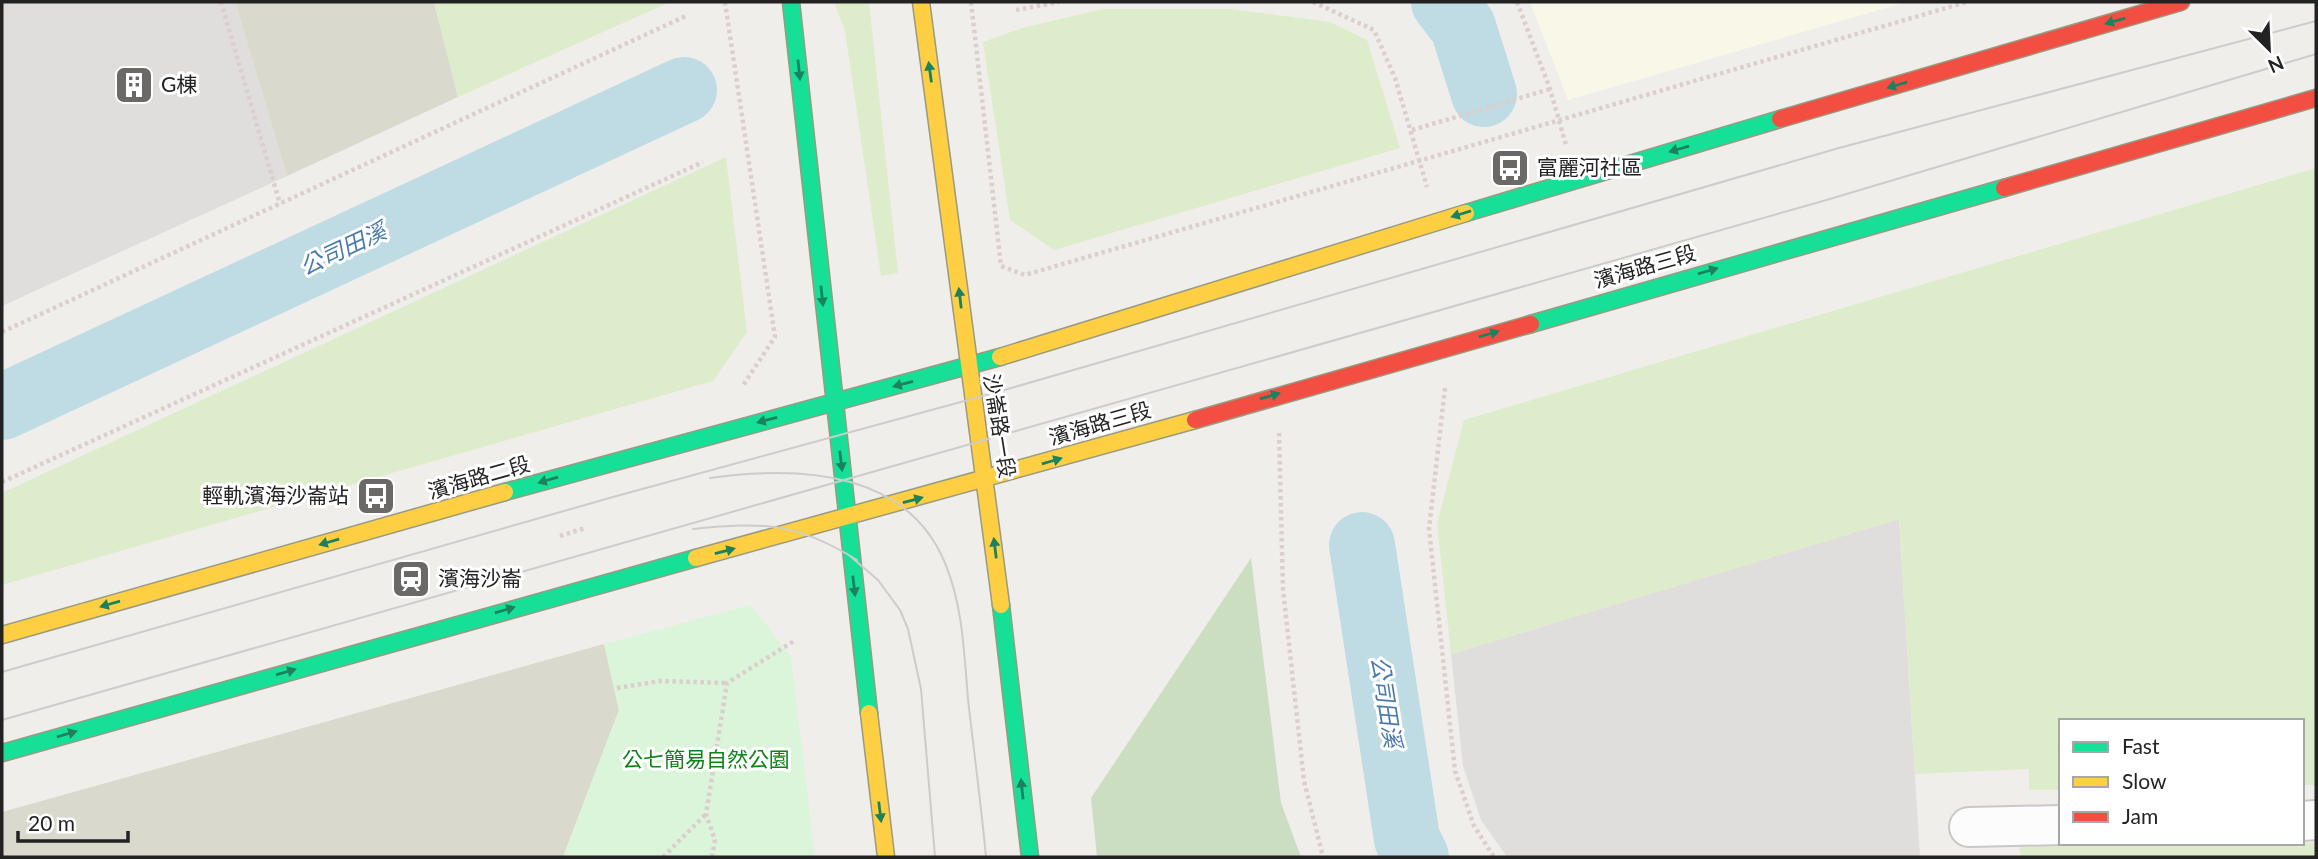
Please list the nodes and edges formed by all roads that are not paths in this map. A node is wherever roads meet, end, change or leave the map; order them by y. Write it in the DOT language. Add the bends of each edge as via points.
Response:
graph roads {
  1 [pos="792,2"];
  2 [pos="921,2"];
  3 [pos="2181,2"];
  4 [pos="2316,98"];
  5 [pos="969,366"];
  6 [pos="833,403"];
  7 [pos="986,480"];
  8 [pos="848,519"];
  9 [pos="2,635"];
  10 [pos="2,753"];
  11 [pos="2059,825"];
  12 [pos="1969,827"];
  13 [pos="886,857"];
  14 [pos="1030,857"];
  1 -- 6 [label="street, one-way"];
  5 -- 2 [label="street, 沙崙路一段, one-way"];
  3 -- 5 [label="street, one-way" via="1576,179"];
  7 -- 4 [label="street, 濱海路三段, one-way"];
  5 -- 6 [label="street, 濱海路二段, one-way"];
  5 -- 7 [label="street, 沙崙路一段"];
  6 -- 8 [label="street, one-way"];
  6 -- 9 [label="street, 濱海路二段, one-way"];
  8 -- 7 [label="street, 濱海路三段, one-way"];
  14 -- 7 [label="street, 沙崙路一段, one-way"];
  10 -- 8 [label="street, one-way"];
  8 -- 13 [label="street, one-way"];
  11 -- 12 [label="street"];
}
